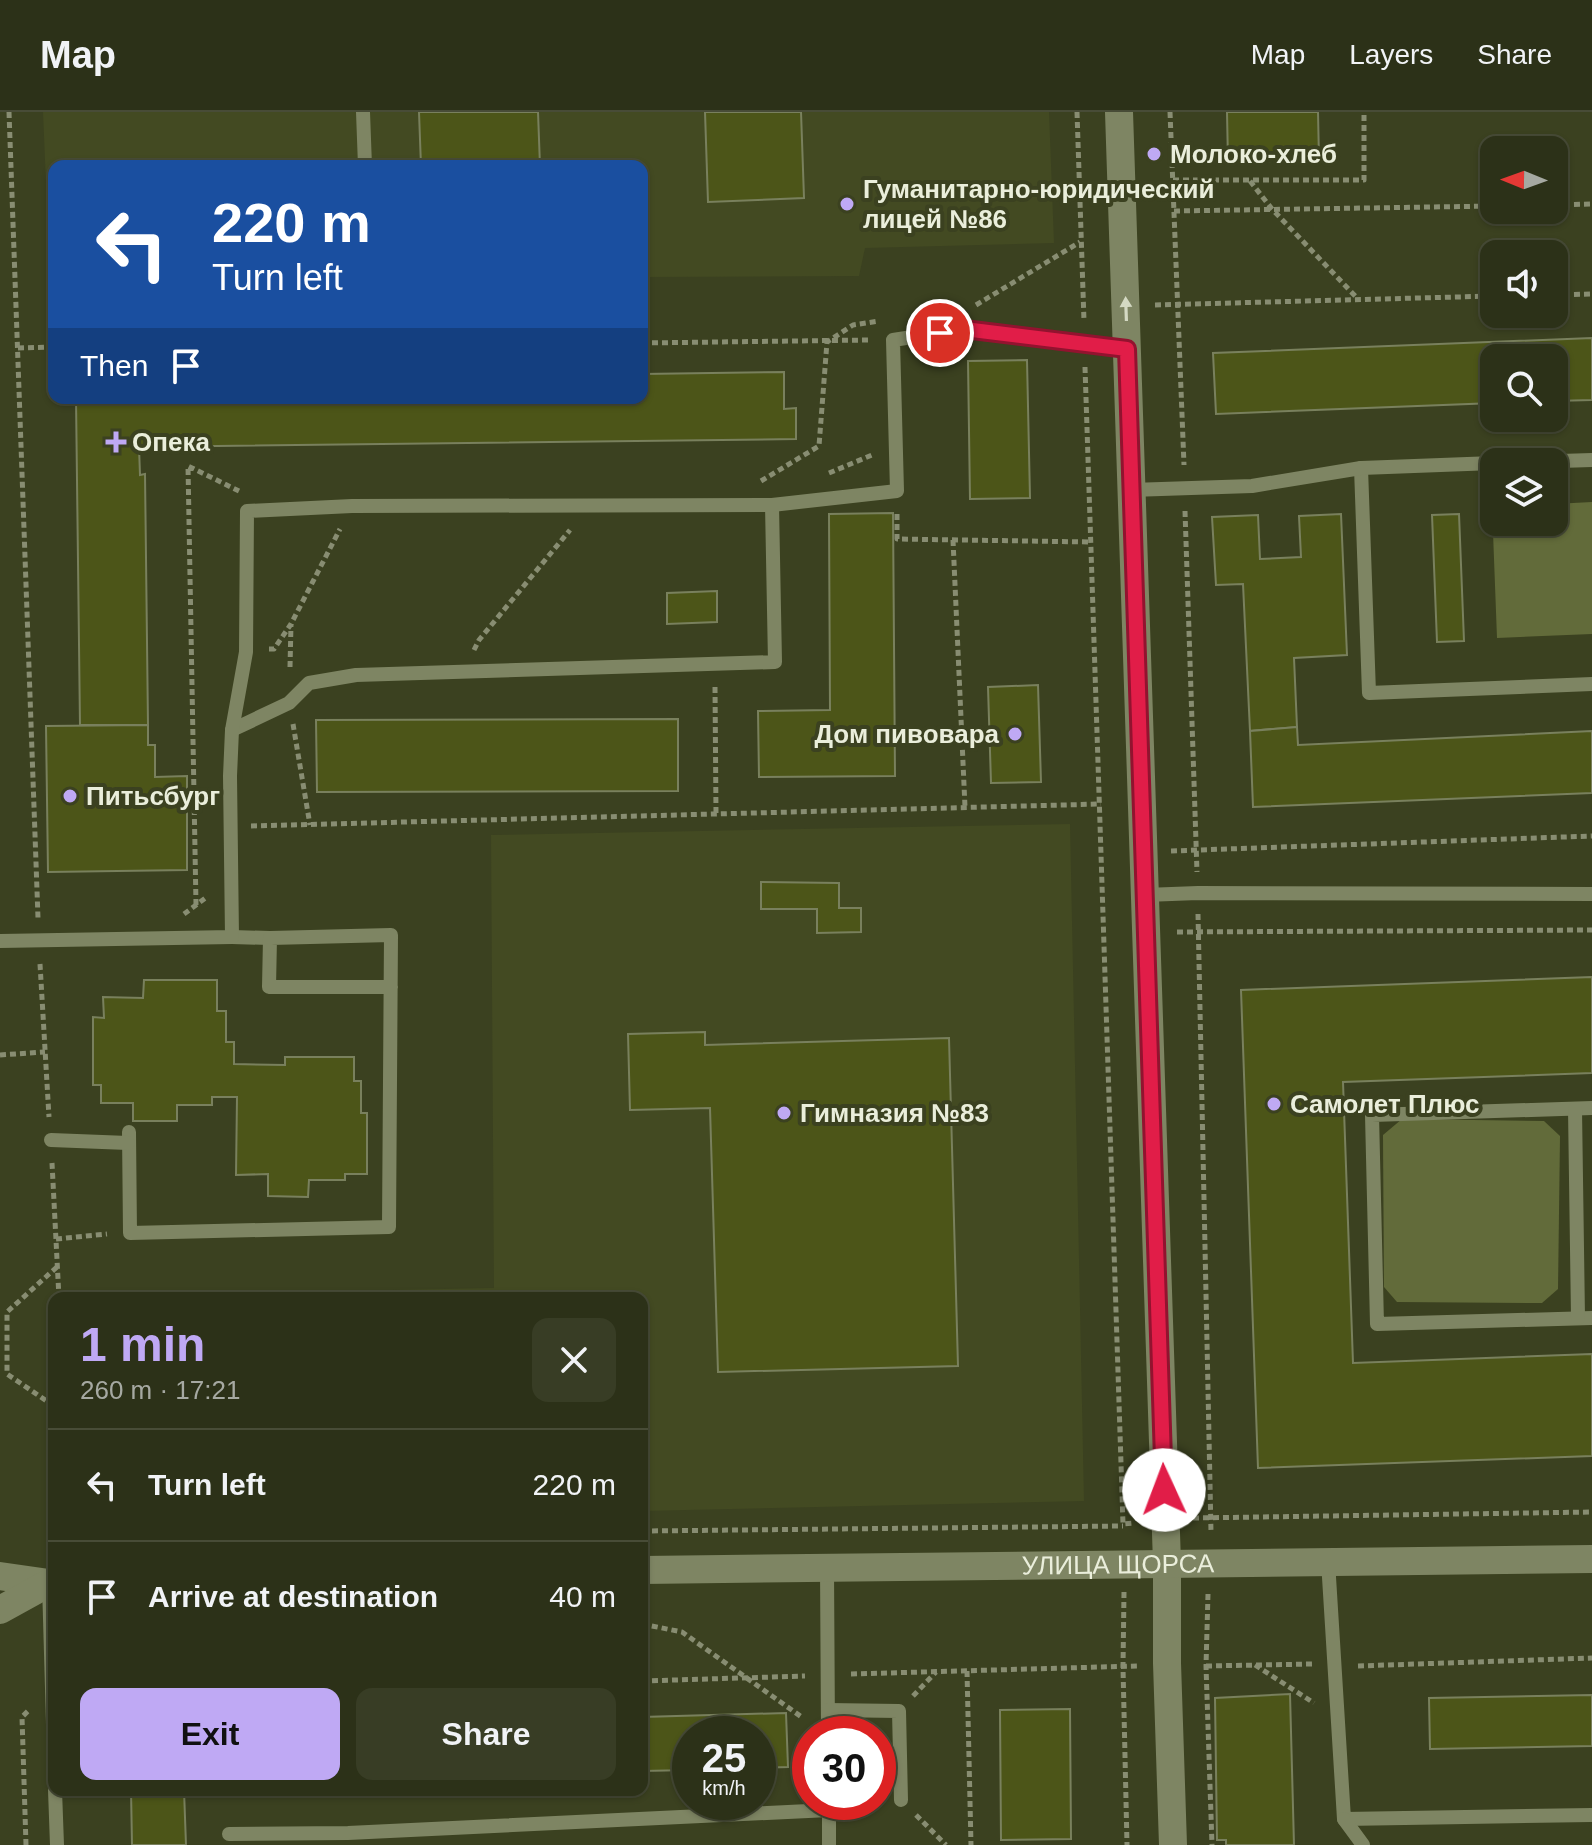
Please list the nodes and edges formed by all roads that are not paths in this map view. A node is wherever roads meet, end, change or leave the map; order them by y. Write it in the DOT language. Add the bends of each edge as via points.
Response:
graph roads {
  1 [pos="363,112"];
  2 [pos="1119,112"];
  3 [pos="365,160"];
  4 [pos="1127,349"];
  5 [pos="1592,460"];
  6 [pos="1568,461"];
  7 [pos="1480,464"];
  8 [pos="1361,468"];
  9 [pos="1131,490"];
  10 [pos="772,505"];
  11 [pos="1592,684"];
  12 [pos="232,730"];
  13 [pos="1592,894"];
  14 [pos="1145,895"];
  15 [pos="232,937"];
  16 [pos="270,938"];
  17 [pos="0,941"];
  18 [pos="391,987"];
  19 [pos="1592,1108"];
  20 [pos="1575,1109"];
  21 [pos="51,1140"];
  22 [pos="1585,1318"];
  23 [pos="1592,1559"];
  24 [pos="1328,1561"];
  25 [pos="1167,1563"];
  26 [pos="827,1568"];
  27 [pos="648,1570"];
  28 [pos="0,1576"];
  29 [pos="48,1582"];
  30 [pos="48,1585"];
  31 [pos="0,1610"];
  32 [pos="828,1710"];
  33 [pos="828,1716"];
  34 [pos="55,1796"];
  35 [pos="901,1800"];
  36 [pos="792,1812"];
  37 [pos="1592,1815"];
  38 [pos="1344,1819"];
  39 [pos="829,1820"];
  40 [pos="229,1834"];
  41 [pos="348,1839"];
  42 [pos="57,1845"];
  43 [pos="829,1845"];
  44 [pos="1173,1845"];
  45 [pos="1363,1845"];
  1 -- 3 [label="lane"];
  4 -- 2 [label="street, one-way"];
  4 -- 9 [label="street"];
  4 -- 10 [label="lane" via="964,329 893,340 897,491"];
  5 -- 6 [label="lane"];
  7 -- 8 [label="lane"];
  8 -- 9 [label="lane" via="1252,486"];
  8 -- 11 [label="lane" via="1369,693"];
  9 -- 14 [label="street"];
  10 -- 12 [label="lane" via="775,662 356,675 309,683 289,703"];
  10 -- 12 [label="lane" via="247,511 246,652"];
  12 -- 15 [label="lane"];
  13 -- 14 [label="lane"];
  14 -- 25 [label="street"];
  15 -- 16 [label="lane"];
  15 -- 17 [label="lane"];
  16 -- 18 [label="lane" via="269,987"];
  16 -- 18 [label="lane" via="391,935"];
  18 -- 21 [label="lane" via="389,1227 130,1233 128,1138"];
  19 -- 20 [label="lane"];
  20 -- 22 [label="lane"];
  20 -- 22 [label="lane" via="1372,1115 1377,1324"];
  23 -- 24 [label="street, УЛИЦА ЩОРСА"];
  24 -- 25 [label="street, УЛИЦА ЩОРСА"];
  24 -- 38 [label="lane"];
  25 -- 26 [label="street, УЛИЦА ЩОРСА"];
  25 -- 44 [label="street"];
  26 -- 27 [label="street, УЛИЦА ЩОРСА"];
  26 -- 32 [label="lane"];
  28 -- 29 [label="street"];
  30 -- 31 [label="street"];
  32 -- 33 [label="lane"];
  32 -- 35 [label="lane" via="899,1711"];
  34 -- 42 [label="lane"];
  36 -- 41 [label="lane"];
  37 -- 38 [label="lane"];
  38 -- 45 [label="lane"];
  39 -- 43 [label="lane"];
  40 -- 41 [label="lane"];
}
